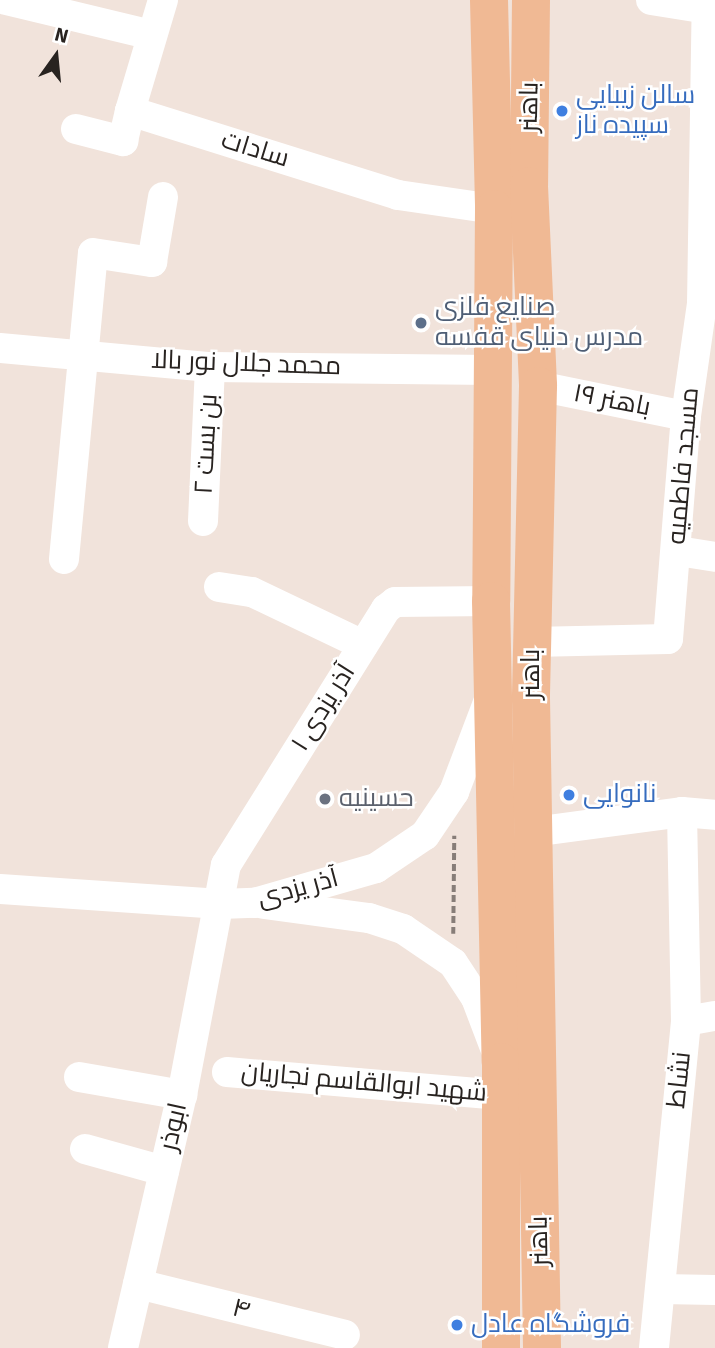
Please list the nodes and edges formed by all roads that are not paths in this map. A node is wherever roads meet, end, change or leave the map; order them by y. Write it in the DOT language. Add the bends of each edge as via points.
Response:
graph roads {
  1 [pos="6,0"];
  2 [pos="163,0"];
  3 [pos="489,0"];
  4 [pos="531,0"];
  5 [pos="651,0"];
  6 [pos="709,6"];
  7 [pos="152,35"];
  8 [pos="130,111"];
  9 [pos="76,129"];
  10 [pos="163,197"];
  11 [pos="494,209"];
  12 [pos="708,306"];
  13 [pos="0,348"];
  14 [pos="85,355"];
  15 [pos="210,367"];
  16 [pos="492,370"];
  17 [pos="538,386"];
  18 [pos="686,416"];
  19 [pos="204,521"];
  20 [pos="678,551"];
  21 [pos="715,557"];
  22 [pos="64,559"];
  23 [pos="219,587"];
  24 [pos="491,601"];
  25 [pos="532,642"];
  26 [pos="363,645"];
  27 [pos="493,691"];
  28 [pos="682,812"];
  29 [pos="715,815"];
  30 [pos="533,832"];
  31 [pos="0,889"];
  32 [pos="254,903"];
  33 [pos="220,904"];
  34 [pos="701,1019"];
  35 [pos="227,1072"];
  36 [pos="79,1077"];
  37 [pos="501,1078"];
  38 [pos="182,1095"];
  39 [pos="85,1149"];
  40 [pos="164,1171"];
  41 [pos="138,1284"];
  42 [pos="661,1289"];
  43 [pos="715,1290"];
  44 [pos="345,1335"];
  45 [pos="123,1348"];
  46 [pos="501,1348"];
  47 [pos="542,1348"];
  48 [pos="654,1348"];
  1 -- 7 [label="street"];
  2 -- 7 [label="street"];
  3 -- 11 [label="main road, باهنر"];
  4 -- 17 [label="main road, باهنر" via="529,187"];
  5 -- 6 [label="street"];
  6 -- 12 [label="street, مسجد فاطمیه"];
  7 -- 8 [label="street"];
  8 -- 9 [label="street" via="124,141"];
  8 -- 11 [label="street, سادات" via="398,195"];
  10 -- 14 [label="street" via="152,262 93,253"];
  11 -- 16 [label="main road, باهنر"];
  12 -- 18 [label="street, مسجد فاطمیه"];
  13 -- 14 [label="street, محمد جلال نور بالا"];
  14 -- 15 [label="street, محمد جلال نور بالا"];
  14 -- 22 [label="street"];
  15 -- 16 [label="street, محمد جلال نور بالا"];
  15 -- 19 [label="street, بن بست ۲"];
  16 -- 24 [label="main road, باهنر"];
  17 -- 18 [label="street, باهنر ۱۹"];
  17 -- 25 [label="main road, باهنر"];
  18 -- 20 [label="street, مسجد فاطمیه"];
  20 -- 21 [label="street"];
  20 -- 25 [label="street, مسجد فاطمیه" via="668,639"];
  23 -- 26 [label="street" via="263,596"];
  24 -- 26 [label="street, آذر یزدی ۱" via="395,602"];
  24 -- 27 [label="main road, باهنر"];
  25 -- 30 [label="main road, باهنر"];
  26 -- 33 [label="street, آذر یزدی ۱" via="226,865"];
  27 -- 32 [label="street, آذر یزدی" via="454,792 425,835 376,867"];
  27 -- 37 [label="main road, باهنر"];
  28 -- 29 [label="street"];
  28 -- 30 [label="street"];
  28 -- 34 [label="street, نشاط"];
  30 -- 47 [label="main road, باهنر"];
  31 -- 33 [label="street, آذر یزدی"];
  32 -- 33 [label="street, آذر یزدی"];
  32 -- 37 [label="street" via="369,918 403,929 453,963 476,998"];
  33 -- 38 [label="street, ابوذر"];
  34 -- 42 [label="street, نشاط"];
  35 -- 37 [label="street, شهید ابوالقاسم نجاریان"];
  36 -- 38 [label="street"];
  37 -- 46 [label="main road, باهنر"];
  38 -- 40 [label="street, ابوذر"];
  39 -- 40 [label="street"];
  40 -- 41 [label="street, ابوذر"];
  41 -- 44 [label="street, ۴"];
  41 -- 45 [label="street, ابوذر"];
  42 -- 43 [label="street"];
  42 -- 48 [label="street, نشاط"];
}
